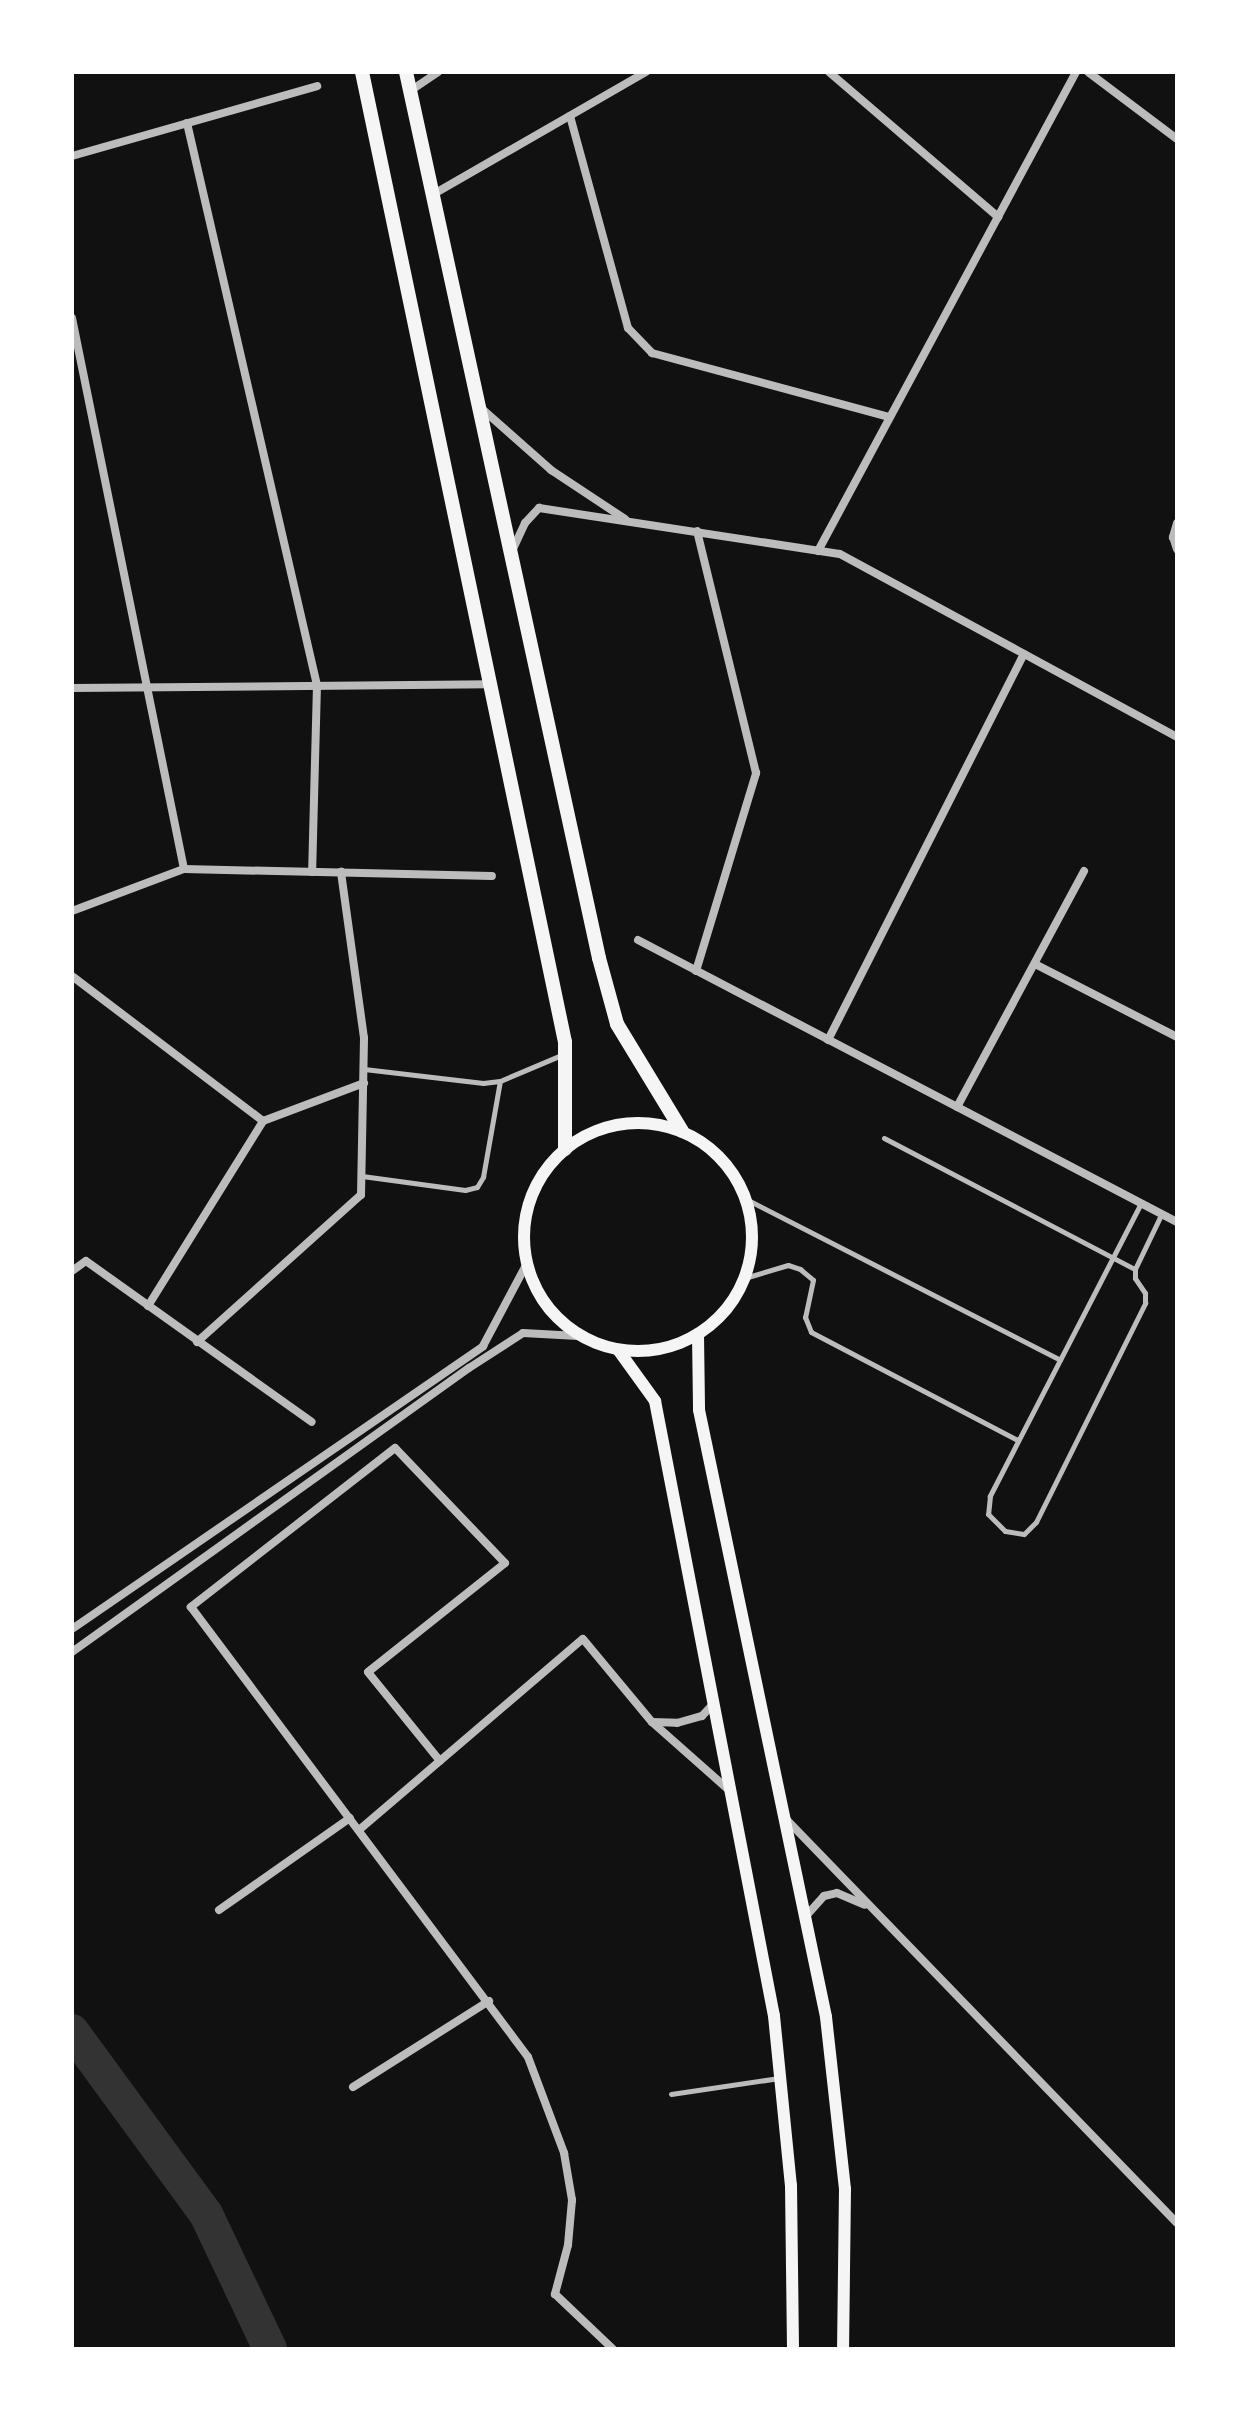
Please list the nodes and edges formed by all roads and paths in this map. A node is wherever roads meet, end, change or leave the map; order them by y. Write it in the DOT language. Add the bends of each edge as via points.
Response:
graph roads {
  1 [pos="362,72"];
  2 [pos="406,72"];
  3 [pos="438,72"];
  4 [pos="646,72"];
  5 [pos="829,72"];
  6 [pos="1076,72"];
  7 [pos="1088,72"];
  8 [pos="317,86"];
  9 [pos="410,91"];
  10 [pos="570,116"];
  11 [pos="187,123"];
  12 [pos="1177,139"];
  13 [pos="72,156"];
  14 [pos="432,196"];
  15 [pos="998,217"];
  16 [pos="72,318"];
  17 [pos="476,404"];
  18 [pos="890,417"];
  19 [pos="626,519"];
  20 [pos="1177,523"];
  21 [pos="697,531"];
  22 [pos="1177,549"];
  23 [pos="818,551"];
  24 [pos="510,556"];
  25 [pos="1024,654"];
  26 [pos="490,684"];
  27 [pos="317,685"];
  28 [pos="147,686"];
  29 [pos="72,688"];
  30 [pos="1177,737"];
  31 [pos="184,869"];
  32 [pos="1084,871"];
  33 [pos="312,872"];
  34 [pos="341,872"];
  35 [pos="492,876"];
  36 [pos="72,911"];
  37 [pos="638,940"];
  38 [pos="1035,964"];
  39 [pos="696,971"];
  40 [pos="72,976"];
  41 [pos="1177,1037"];
  42 [pos="828,1040"];
  43 [pos="565,1053"];
  44 [pos="364,1069"];
  45 [pos="500,1081"];
  46 [pos="364,1083"];
  47 [pos="957,1107"];
  48 [pos="263,1121"];
  49 [pos="682,1131"];
  50 [pos="884,1138"];
  51 [pos="565,1149"];
  52 [pos="362,1176"];
  53 [pos="744,1198"];
  54 [pos="1141,1203"];
  55 [pos="1161,1214"];
  56 [pos="1177,1222"];
  57 [pos="1113,1257"];
  58 [pos="526,1265"];
  59 [pos="1135,1269"];
  60 [pos="72,1271"];
  61 [pos="741,1279"];
  62 [pos="148,1306"];
  63 [pos="698,1335"];
  64 [pos="578,1336"];
  65 [pos="197,1342"];
  66 [pos="619,1351"];
  67 [pos="1060,1360"];
  68 [pos="312,1422"];
  69 [pos="1018,1440"];
  70 [pos="72,1629"];
  71 [pos="72,1652"];
  72 [pos="715,1701"];
  73 [pos="652,1722"];
  74 [pos="440,1761"];
  75 [pos="730,1792"];
  76 [pos="350,1818"];
  77 [pos="785,1818"];
  78 [pos="359,1830"];
  79 [pos="871,1907"];
  80 [pos="219,1910"];
  81 [pos="806,1916"];
  82 [pos="489,2001"];
  83 [pos="780,2078"];
  84 [pos="353,2087"];
  85 [pos="671,2094"];
  86 [pos="1177,2223"];
  87 [pos="613,2349"];
  88 [pos="793,2349"];
  89 [pos="843,2349"];
  1 -- 26 [label="main road"];
  2 -- 9 [label="main road"];
  3 -- 9 [label="street"];
  4 -- 10 [label="street"];
  5 -- 15 [label="street"];
  6 -- 15 [label="street"];
  7 -- 12 [label="street"];
  8 -- 11 [label="street"];
  9 -- 14 [label="main road"];
  10 -- 14 [label="street"];
  10 -- 18 [label="street" via="628,328 652,353"];
  11 -- 13 [label="street"];
  11 -- 27 [label="street"];
  14 -- 17 [label="main road"];
  15 -- 18 [label="street"];
  16 -- 28 [label="street"];
  17 -- 19 [label="street" via="551,470"];
  17 -- 24 [label="main road"];
  18 -- 23 [label="street"];
  19 -- 21 [label="street"];
  19 -- 24 [label="street" via="539,508 525,523"];
  20 -- 22 [label="street"];
  21 -- 23 [label="street"];
  21 -- 39 [label="street" via="756,773"];
  23 -- 25 [label="street" via="840,554"];
  24 -- 49 [label="main road" via="617,1024"];
  25 -- 30 [label="street"];
  25 -- 42 [label="street"];
  26 -- 27 [label="street"];
  26 -- 43 [label="main road"];
  27 -- 28 [label="street"];
  27 -- 33 [label="street"];
  28 -- 29 [label="street"];
  28 -- 31 [label="street"];
  31 -- 33 [label="street"];
  31 -- 36 [label="street"];
  32 -- 38 [label="street"];
  33 -- 34 [label="street"];
  34 -- 35 [label="street"];
  34 -- 44 [label="street"];
  37 -- 39 [label="street"];
  38 -- 41 [label="street"];
  38 -- 47 [label="street"];
  39 -- 42 [label="street"];
  40 -- 48 [label="street"];
  42 -- 47 [label="street"];
  43 -- 45 [label="lane"];
  43 -- 51 [label="main road"];
  44 -- 45 [label="lane"];
  44 -- 46 [label="street"];
  45 -- 52 [label="lane" via="477,1187 465,1190"];
  46 -- 48 [label="street"];
  46 -- 52 [label="street"];
  47 -- 54 [label="street"];
  48 -- 62 [label="street"];
  49 -- 51 [label="main road" via="642,1123 603,1128"];
  49 -- 53 [label="main road" via="716,1153"];
  50 -- 57 [label="lane"];
  51 -- 58 [label="main road" via="544,1172 529,1201 523,1232"];
  52 -- 65 [label="street" via="361,1195"];
  53 -- 61 [label="main road" via="751,1216 752,1250"];
  53 -- 67 [label="lane"];
  54 -- 55 [label="street"];
  54 -- 57 [label="lane"];
  55 -- 56 [label="street"];
  55 -- 59 [label="lane"];
  57 -- 59 [label="lane"];
  57 -- 67 [label="lane"];
  58 -- 64 [label="main road" via="545,1306"];
  58 -- 70 [label="street" via="483,1346"];
  59 -- 69 [label="lane" via="1145,1303 1036,1522 1024,1534 1013,1535 988,1514 990,1496"];
  60 -- 62 [label="street" via="86,1261"];
  61 -- 63 [label="main road" via="733,1302"];
  61 -- 69 [label="lane" via="788,1265 800,1269 813,1280 805,1317 811,1332"];
  62 -- 65 [label="street"];
  63 -- 66 [label="main road" via="658,1351"];
  63 -- 77 [label="main road" via="699,1410"];
  64 -- 66 [label="main road"];
  64 -- 71 [label="street" via="523,1333"];
  65 -- 68 [label="street"];
  66 -- 72 [label="main road" via="655,1401"];
  67 -- 69 [label="lane"];
  72 -- 73 [label="street" via="702,1716"];
  72 -- 75 [label="main road"];
  73 -- 74 [label="street" via="583,1639"];
  73 -- 75 [label="street"];
  74 -- 76 [label="street" via="368,1672 505,1563 395,1448 191,1607"];
  74 -- 78 [label="street"];
  75 -- 83 [label="main road" via="774,2016"];
  76 -- 78 [label="street"];
  76 -- 80 [label="street"];
  77 -- 79 [label="street"];
  77 -- 81 [label="main road"];
  78 -- 82 [label="street"];
  79 -- 81 [label="street" via="837,1893 824,1896"];
  79 -- 86 [label="street"];
  81 -- 89 [label="main road" via="826,2017 845,2189"];
  82 -- 84 [label="street"];
  82 -- 87 [label="street" via="528,2057 564,2153 572,2200 568,2245 555,2294"];
  83 -- 85 [label="lane"];
  83 -- 88 [label="main road" via="791,2185"];
}
